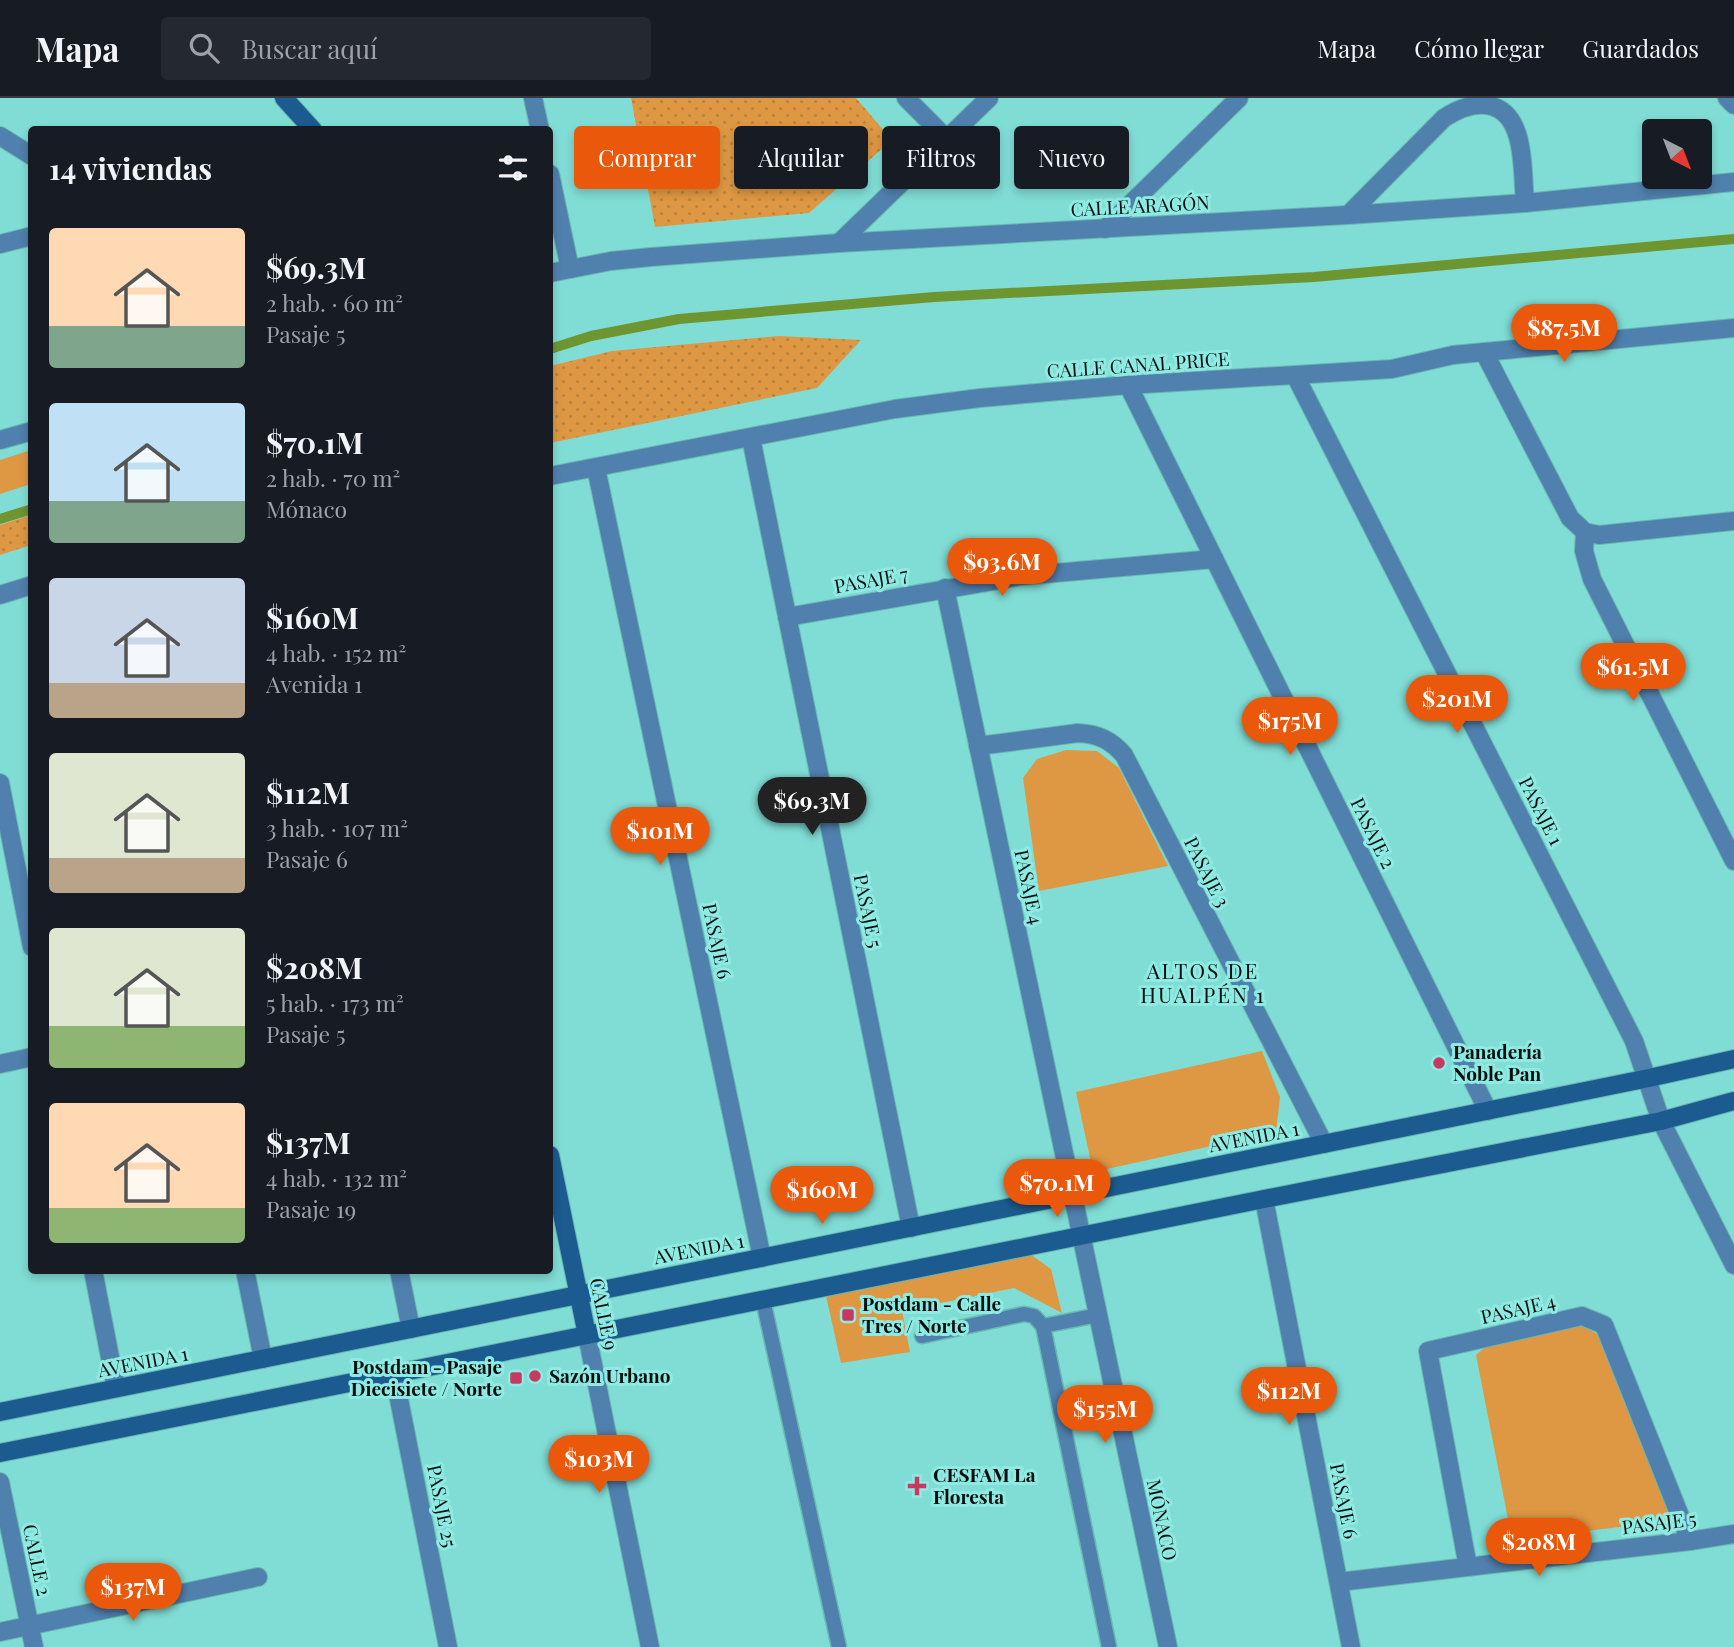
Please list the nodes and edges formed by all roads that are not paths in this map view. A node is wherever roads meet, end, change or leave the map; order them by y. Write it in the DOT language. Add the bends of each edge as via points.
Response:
graph roads {
  1 [pos="284,98"];
  2 [pos="533,98"];
  3 [pos="906,98"];
  4 [pos="989,98"];
  5 [pos="1239,98"];
  6 [pos="1727,98"];
  7 [pos="1734,105"];
  8 [pos="309,126"];
  9 [pos="539,126"];
  10 [pos="934,126"];
  11 [pos="960,126"];
  12 [pos="0,135"];
  13 [pos="28,153"];
  14 [pos="1734,182"];
  15 [pos="553,188"];
  16 [pos="895,189"];
  17 [pos="1525,203"];
  18 [pos="1348,215"];
  19 [pos="1105,229"];
  20 [pos="28,237"];
  21 [pos="839,243"];
  22 [pos="0,244"];
  23 [pos="570,269"];
  24 [pos="553,272"];
  25 [pos="1734,328"];
  26 [pos="1484,352"];
  27 [pos="1296,377"];
  28 [pos="1128,386"];
  29 [pos="28,432"];
  30 [pos="751,438"];
  31 [pos="0,440"];
  32 [pos="596,468"];
  33 [pos="553,475"];
  34 [pos="1734,522"];
  35 [pos="1585,531"];
  36 [pos="1214,559"];
  37 [pos="28,586"];
  38 [pos="945,588"];
  39 [pos="0,594"];
  40 [pos="787,617"];
  41 [pos="978,746"];
  42 [pos="0,783"];
  43 [pos="1734,861"];
  44 [pos="28,926"];
  45 [pos="28,1058"];
  46 [pos="1734,1059"];
  47 [pos="0,1064"];
  48 [pos="1649,1079"];
  49 [pos="1734,1101"];
  50 [pos="1488,1111"];
  51 [pos="1661,1121"];
  52 [pos="1324,1144"];
  53 [pos="553,1169"];
  54 [pos="1072,1195"];
  55 [pos="1264,1199"];
  56 [pos="911,1228"];
  57 [pos="1080,1236"];
  58 [pos="762,1258"];
  59 [pos="1734,1265"];
  60 [pos="94,1274"];
  61 [pos="246,1274"];
  62 [pos="400,1274"];
  63 [pos="579,1295"];
  64 [pos="763,1300"];
  65 [pos="1098,1315"];
  66 [pos="1043,1326"];
  67 [pos="411,1329"];
  68 [pos="587,1335"];
  69 [pos="922,1336"];
  70 [pos="263,1359"];
  71 [pos="394,1374"];
  72 [pos="116,1388"];
  73 [pos="0,1412"];
  74 [pos="0,1453"];
  75 [pos="0,1482"];
  76 [pos="1734,1534"];
  77 [pos="1690,1541"];
  78 [pos="1468,1567"];
  79 [pos="258,1577"];
  80 [pos="1339,1582"];
  81 [pos="29,1625"];
  82 [pos="0,1632"];
  83 [pos="34,1647"];
  84 [pos="448,1647"];
  85 [pos="650,1647"];
  86 [pos="839,1647"];
  87 [pos="1109,1647"];
  88 [pos="1168,1647"];
  89 [pos="1351,1647"];
  1 -- 8 [label="street"];
  2 -- 9 [label="street"];
  3 -- 10 [label="street"];
  4 -- 11 [label="street"];
  5 -- 19 [label="street"];
  6 -- 7 [label="street"];
  12 -- 13 [label="street"];
  14 -- 17 [label="street, CALLE ARAGÓN"];
  15 -- 23 [label="street"];
  16 -- 21 [label="street"];
  17 -- 18 [label="street, CALLE ARAGÓN"];
  17 -- 18 [label="street" via="1518,136 1499,106 1481,100 1455,108"];
  18 -- 19 [label="street, CALLE ARAGÓN"];
  19 -- 21 [label="street, CALLE ARAGÓN"];
  20 -- 22 [label="street"];
  21 -- 23 [label="street, CALLE ARAGÓN" via="651,257"];
  23 -- 24 [label="street, CALLE ARAGÓN"];
  25 -- 26 [label="street, CALLE CANAL PRICE"];
  26 -- 27 [label="street, CALLE CANAL PRICE" via="1392,369"];
  26 -- 35 [label="street" via="1570,517"];
  27 -- 28 [label="street, CALLE CANAL PRICE"];
  27 -- 48 [label="street, PASAJE 1" via="1634,1041"];
  28 -- 30 [label="street, CALLE CANAL PRICE" via="907,408"];
  28 -- 36 [label="street, PASAJE 2"];
  29 -- 31 [label="street"];
  30 -- 32 [label="street, CALLE CANAL PRICE"];
  30 -- 40 [label="street, PASAJE 5"];
  32 -- 33 [label="street, CALLE CANAL PRICE"];
  32 -- 58 [label="street, PASAJE 6"];
  34 -- 35 [label="street" via="1599,535"];
  35 -- 43 [label="street" via="1584,551 1592,579"];
  36 -- 38 [label="street, PASAJE 7" via="1021,576"];
  36 -- 50 [label="street, PASAJE 2"];
  37 -- 39 [label="street"];
  38 -- 40 [label="street, PASAJE 7"];
  38 -- 41 [label="street, PASAJE 4"];
  40 -- 56 [label="street, PASAJE 5"];
  41 -- 52 [label="street, PASAJE 3" via="1079,733 1107,739 1124,755"];
  41 -- 54 [label="street, PASAJE 4"];
  42 -- 44 [label="street"];
  45 -- 47 [label="street"];
  46 -- 48 [label="street, AVENIDA 1"];
  48 -- 50 [label="street, AVENIDA 1"];
  48 -- 51 [label="street, PASAJE 1"];
  49 -- 51 [label="street"];
  50 -- 52 [label="street, AVENIDA 1"];
  51 -- 55 [label="street"];
  51 -- 59 [label="street, PASAJE 1"];
  52 -- 54 [label="street, AVENIDA 1"];
  53 -- 63 [label="street, CALLE 9"];
  54 -- 56 [label="street, AVENIDA 1"];
  54 -- 57 [label="street, MÓNACO"];
  55 -- 57 [label="street"];
  55 -- 80 [label="street, PASAJE 6"];
  56 -- 58 [label="street, AVENIDA 1"];
  57 -- 64 [label="street"];
  57 -- 65 [label="street, MÓNACO"];
  58 -- 63 [label="street, AVENIDA 1"];
  60 -- 72 [label="street"];
  61 -- 70 [label="street"];
  62 -- 67 [label="street"];
  63 -- 67 [label="street, AVENIDA 1"];
  63 -- 68 [label="street, CALLE 9"];
  64 -- 68 [label="street"];
  64 -- 86 [label="lane"];
  65 -- 66 [label="lane"];
  65 -- 88 [label="street, MÓNACO"];
  66 -- 69 [label="lane" via="1034,1316 1024,1314"];
  66 -- 87 [label="lane"];
  67 -- 70 [label="street, AVENIDA 1"];
  68 -- 71 [label="street"];
  68 -- 85 [label="street, CALLE 9"];
  70 -- 72 [label="street, AVENIDA 1"];
  71 -- 74 [label="street"];
  71 -- 84 [label="street, PASAJE 25"];
  72 -- 73 [label="street, AVENIDA 1"];
  75 -- 81 [label="street, CALLE 2"];
  76 -- 77 [label="street, PASAJE 5"];
  77 -- 78 [label="street, PASAJE 5"];
  77 -- 78 [label="street, PASAJE 4" via="1604,1325 1582,1316 1428,1351"];
  78 -- 80 [label="street, PASAJE 5"];
  79 -- 81 [label="street"];
  80 -- 89 [label="street, PASAJE 6"];
  81 -- 82 [label="street"];
  81 -- 83 [label="street, CALLE 2"];
}
